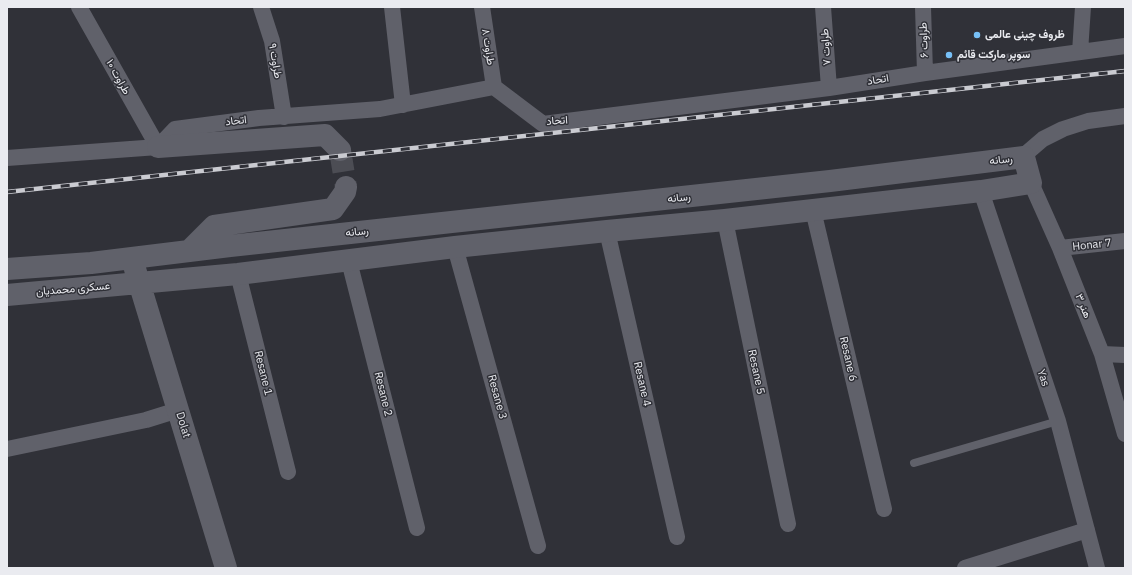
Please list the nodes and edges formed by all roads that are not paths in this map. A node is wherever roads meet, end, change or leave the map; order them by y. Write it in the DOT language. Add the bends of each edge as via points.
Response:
graph roads {
  1 [pos="79,7"];
  2 [pos="261,7"];
  3 [pos="392,7"];
  4 [pos="482,7"];
  5 [pos="823,7"];
  6 [pos="923,7"];
  7 [pos="1083,7"];
  8 [pos="1125,46"];
  9 [pos="1080,52"];
  10 [pos="926,73"];
  11 [pos="494,87"];
  12 [pos="829,88"];
  13 [pos="403,105"];
  14 [pos="1125,116"];
  15 [pos="284,117"];
  16 [pos="158,147"];
  17 [pos="340,150"];
  18 [pos="1022,157"];
  19 [pos="7,158"];
  20 [pos="1031,183"];
  21 [pos="346,187"];
  22 [pos="981,191"];
  23 [pos="812,210"];
  24 [pos="725,220"];
  25 [pos="607,231"];
  26 [pos="1125,241"];
  27 [pos="455,247"];
  28 [pos="1060,248"];
  29 [pos="189,250"];
  30 [pos="131,259"];
  31 [pos="349,261"];
  32 [pos="7,269"];
  33 [pos="238,274"];
  34 [pos="139,283"];
  35 [pos="7,295"];
  36 [pos="1102,354"];
  37 [pos="1125,355"];
  38 [pos="178,410"];
  39 [pos="1058,421"];
  40 [pos="1125,434"];
  41 [pos="7,449"];
  42 [pos="914,463"];
  43 [pos="288,472"];
  44 [pos="884,509"];
  45 [pos="788,524"];
  46 [pos="417,528"];
  47 [pos="1087,530"];
  48 [pos="677,537"];
  49 [pos="538,546"];
  50 [pos="226,568"];
  51 [pos="965,568"];
  52 [pos="1097,568"];
  1 -- 16 [label="street, طراوت ۱۰"];
  2 -- 15 [label="street, طراوت ۹" via="272,41"];
  3 -- 13 [label="street"];
  4 -- 11 [label="street, طراوت ۸"];
  5 -- 12 [label="street, طراوت ۷"];
  6 -- 10 [label="street, طراوت ۶"];
  7 -- 9 [label="street"];
  8 -- 9 [label="street, اتحاد"];
  9 -- 10 [label="street, اتحاد"];
  10 -- 12 [label="street, اتحاد"];
  11 -- 12 [label="street, اتحاد" via="543,124"];
  11 -- 13 [label="street, اتحاد"];
  13 -- 15 [label="street, اتحاد"];
  14 -- 18 [label="street" via="1088,121 1063,129 1043,139"];
  15 -- 16 [label="street, اتحاد" via="175,129"];
  16 -- 17 [label="street" via="325,135"];
  16 -- 19 [label="street"];
  18 -- 20 [label="street, رسانه"];
  18 -- 29 [label="street, رسانه" via="830,182"];
  20 -- 22 [label="street"];
  20 -- 28 [label="street, هنر ۳"];
  21 -- 29 [label="street" via="332,209 214,226"];
  22 -- 23 [label="street"];
  22 -- 39 [label="street, Yas"];
  23 -- 24 [label="street"];
  23 -- 44 [label="street, Resane 6"];
  24 -- 25 [label="street"];
  24 -- 45 [label="street, Resane 5"];
  25 -- 27 [label="street"];
  25 -- 48 [label="street, Resane 4"];
  26 -- 28 [label="street, Honar 7"];
  27 -- 31 [label="street"];
  27 -- 49 [label="street, Resane 3"];
  28 -- 36 [label="street, هنر ۳"];
  29 -- 30 [label="street, رسانه"];
  30 -- 32 [label="street"];
  30 -- 34 [label="street, Dolat"];
  31 -- 33 [label="street"];
  31 -- 46 [label="street, Resane 2"];
  33 -- 34 [label="street"];
  33 -- 43 [label="street, Resane 1"];
  34 -- 35 [label="street, عسکری محمدیان"];
  34 -- 38 [label="street, Dolat"];
  36 -- 37 [label="street"];
  36 -- 40 [label="street, هنر ۳"];
  38 -- 41 [label="street" via="146,420"];
  38 -- 50 [label="street, Dolat"];
  39 -- 42 [label="lane"];
  39 -- 47 [label="street, Yas"];
  47 -- 51 [label="street"];
  47 -- 52 [label="street, Yas"];
}
